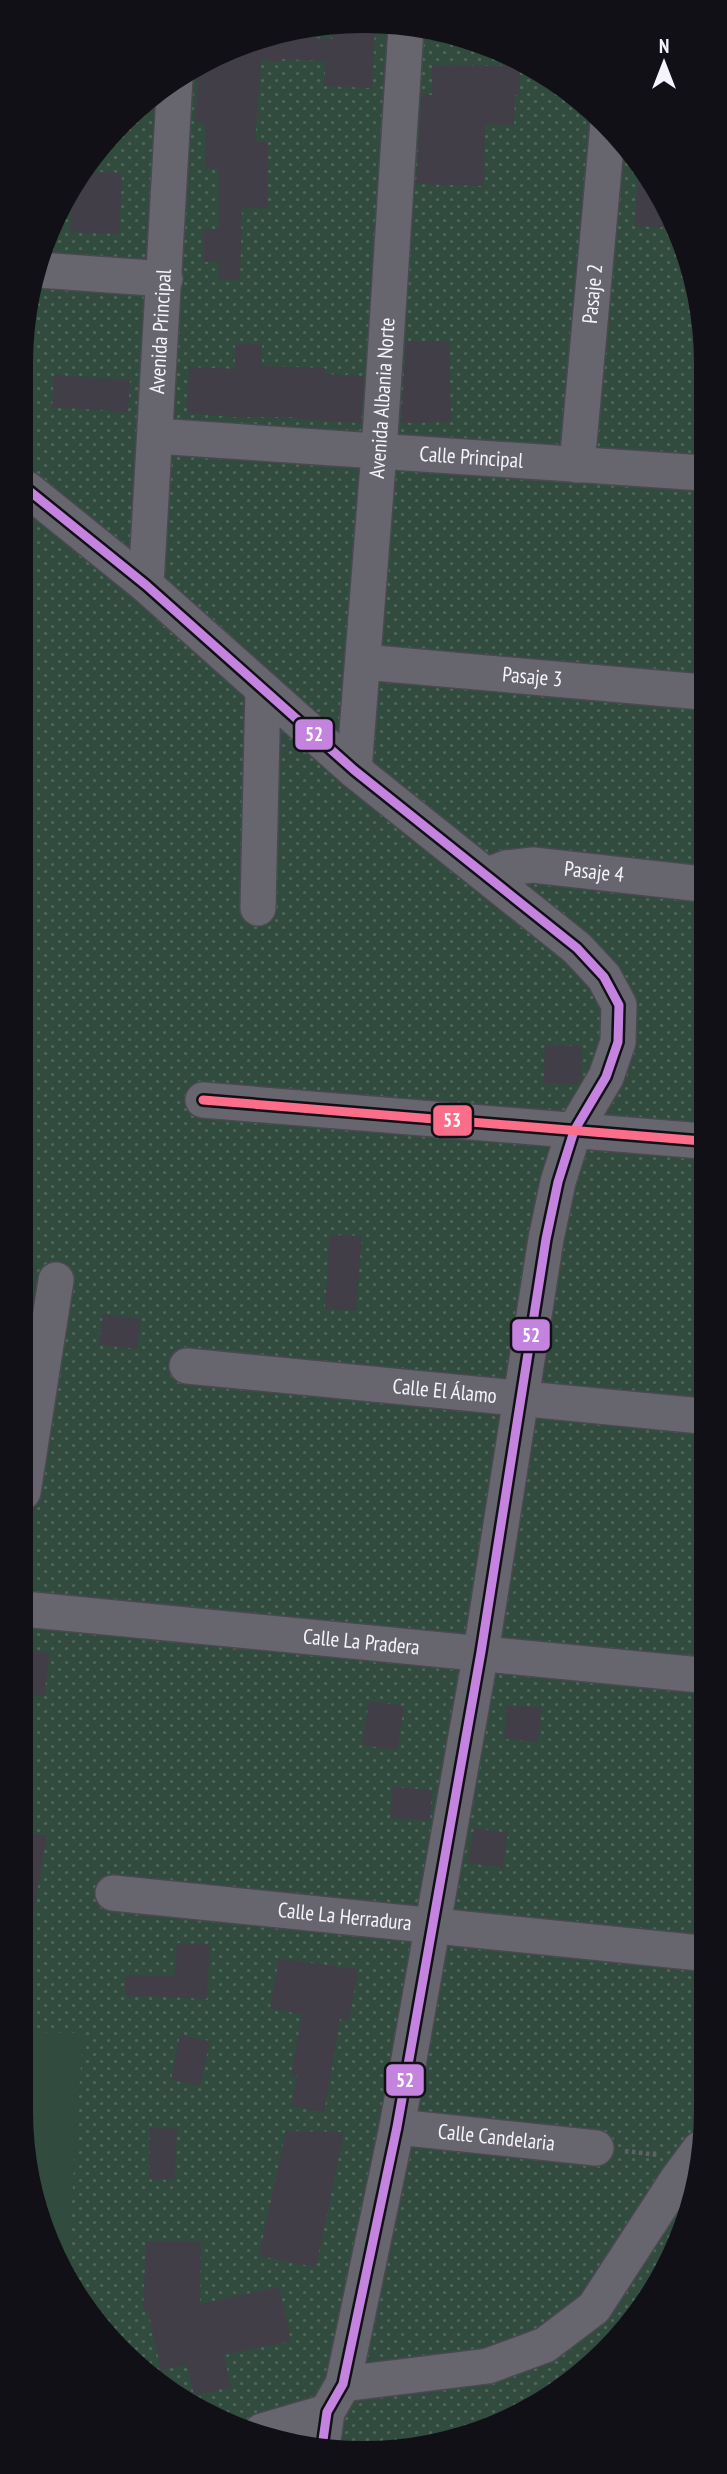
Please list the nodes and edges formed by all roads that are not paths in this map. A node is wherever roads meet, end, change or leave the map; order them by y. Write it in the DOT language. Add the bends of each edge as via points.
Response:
graph roads {
  1 [pos="405,36"];
  2 [pos="174,93"];
  3 [pos="607,140"];
  4 [pos="47,271"];
  5 [pos="165,279"];
  6 [pos="155,436"];
  7 [pos="379,452"];
  8 [pos="577,465"];
  9 [pos="694,472"];
  10 [pos="33,494"];
  11 [pos="146,585"];
  12 [pos="363,662"];
  13 [pos="263,689"];
  14 [pos="694,691"];
  15 [pos="354,770"];
  16 [pos="488,876"];
  17 [pos="694,883"];
  18 [pos="258,908"];
  19 [pos="203,1100"];
  20 [pos="574,1131"];
  21 [pos="694,1140"];
  22 [pos="56,1280"];
  23 [pos="187,1366"];
  24 [pos="521,1398"];
  25 [pos="694,1415"];
  26 [pos="33,1428"];
  27 [pos="33,1610"];
  28 [pos="481,1652"];
  29 [pos="694,1674"];
  30 [pos="113,1893"];
  31 [pos="432,1924"];
  32 [pos="694,1952"];
  33 [pos="397,2127"];
  34 [pos="596,2148"];
  35 [pos="689,2165"];
  36 [pos="335,2398"];
  37 [pos="271,2427"];
  38 [pos="324,2438"];
  1 -- 7 [label="street, Avenida Albania Norte"];
  2 -- 5 [label="street, Avenida Principal"];
  3 -- 8 [label="street, Pasaje 2"];
  4 -- 5 [label="street"];
  5 -- 6 [label="street, Avenida Principal"];
  6 -- 7 [label="street, Calle Principal"];
  6 -- 11 [label="street, Avenida Principal"];
  7 -- 8 [label="street, Calle Principal"];
  7 -- 12 [label="street, Avenida Albania Norte"];
  8 -- 9 [label="street, Calle Principal"];
  10 -- 11 [label="street"];
  11 -- 13 [label="street"];
  12 -- 14 [label="street, Pasaje 3"];
  12 -- 15 [label="street, Avenida Albania Norte"];
  13 -- 15 [label="street"];
  13 -- 18 [label="street"];
  15 -- 16 [label="street"];
  16 -- 17 [label="street, Pasaje 4" via="533,865"];
  16 -- 20 [label="street" via="576,948 604,977 619,1006 618,1042 606,1077"];
  19 -- 20 [label="street"];
  20 -- 21 [label="street"];
  20 -- 24 [label="street" via="546,1239"];
  22 -- 26 [label="street"];
  23 -- 24 [label="street, Calle El Álamo"];
  24 -- 25 [label="street, Calle El Álamo"];
  24 -- 28 [label="street"];
  27 -- 28 [label="street, Calle La Pradera"];
  28 -- 29 [label="street, Calle La Pradera"];
  28 -- 31 [label="street"];
  30 -- 31 [label="street, Calle La Herradura"];
  31 -- 32 [label="street, Calle La Herradura"];
  31 -- 33 [label="street"];
  33 -- 34 [label="street, Calle Candelaria"];
  33 -- 36 [label="street"];
  35 -- 36 [label="street" via="594,2308 545,2345 488,2366"];
  36 -- 37 [label="street"];
  36 -- 38 [label="street"];
}
